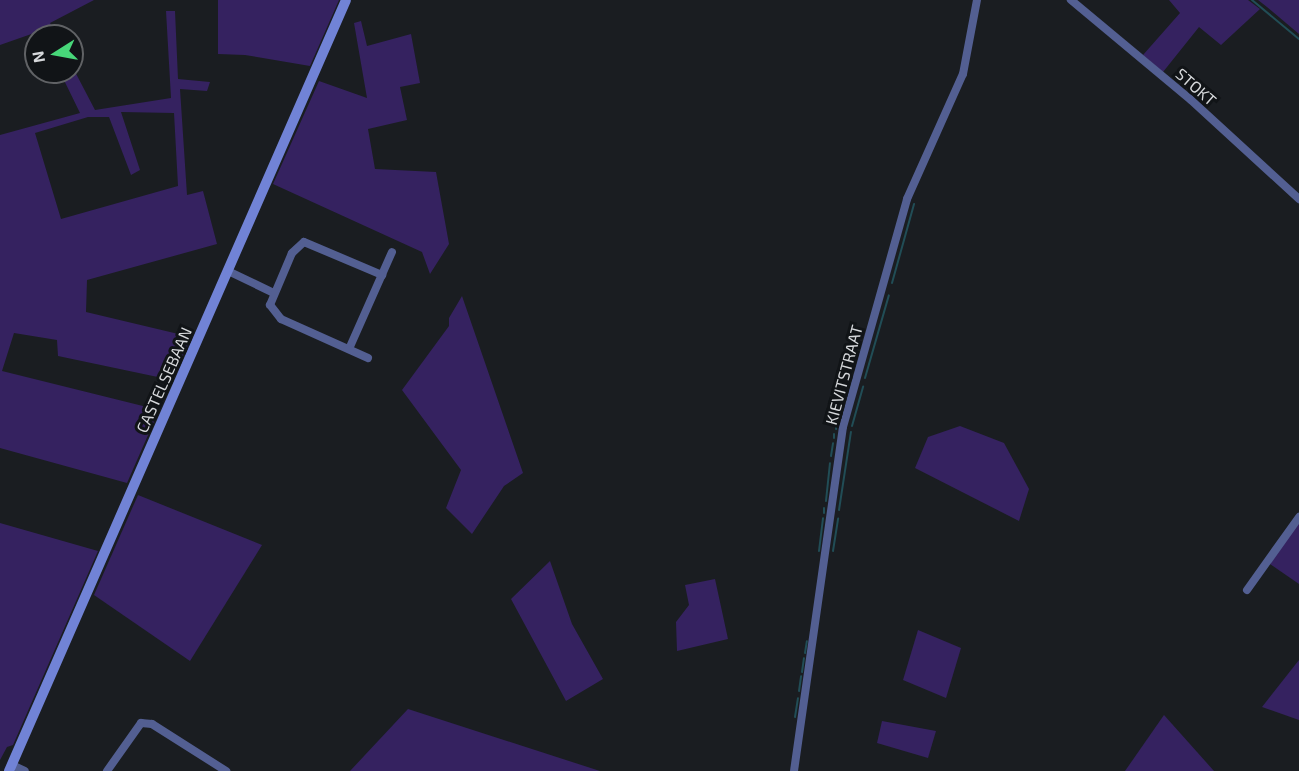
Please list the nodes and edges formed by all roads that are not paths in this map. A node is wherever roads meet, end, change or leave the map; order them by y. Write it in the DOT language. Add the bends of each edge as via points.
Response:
graph roads {
  1 [pos="346,0"];
  2 [pos="977,0"];
  3 [pos="1071,0"];
  4 [pos="1299,199"];
  5 [pos="392,252"];
  6 [pos="228,271"];
  7 [pos="382,275"];
  8 [pos="274,293"];
  9 [pos="349,349"];
  10 [pos="368,358"];
  11 [pos="1299,517"];
  12 [pos="1247,590"];
  13 [pos="10,768"];
  14 [pos="25,771"];
  15 [pos="107,771"];
  16 [pos="226,771"];
  17 [pos="794,771"];
  1 -- 6 [label="street, CASTELSEBAAN"];
  2 -- 17 [label="street, KIEVITSTRAAT" via="963,74 907,199 843,427"];
  3 -- 4 [label="street, STOKT" via="1191,100"];
  5 -- 7 [label="street"];
  6 -- 8 [label="street"];
  6 -- 13 [label="street, CASTELSEBAAN"];
  7 -- 8 [label="street" via="304,242 292,253"];
  7 -- 9 [label="street"];
  8 -- 9 [label="street" via="270,305 281,320"];
  9 -- 10 [label="street"];
  11 -- 12 [label="street"];
  13 -- 14 [label="street"];
  15 -- 16 [label="street" via="141,723 152,724"];
}
